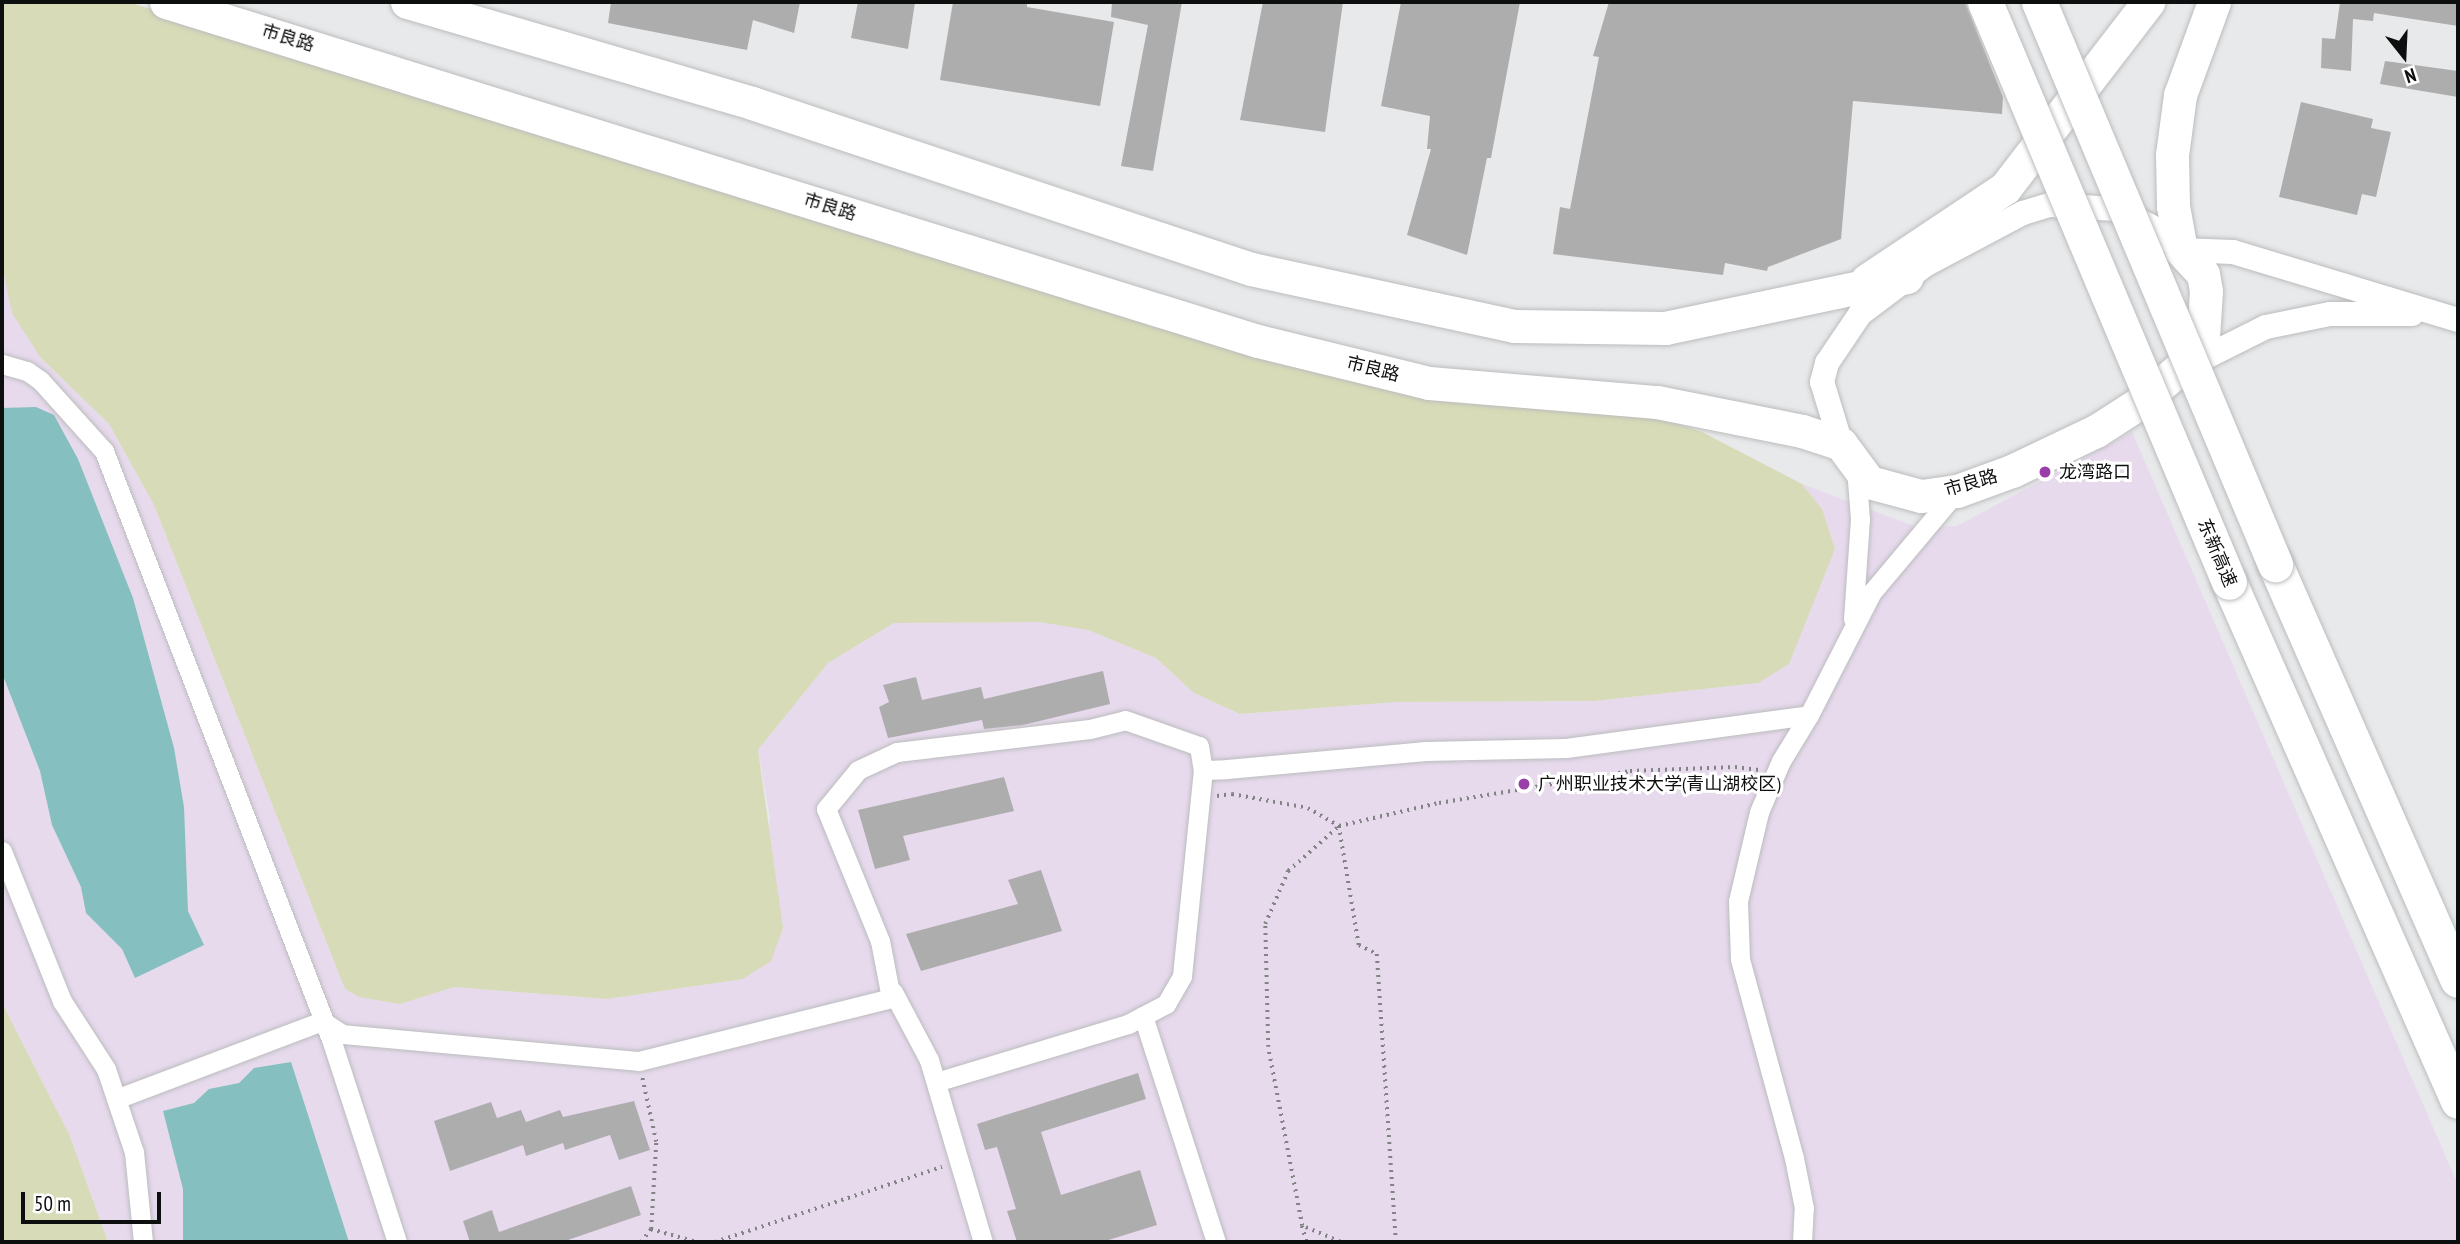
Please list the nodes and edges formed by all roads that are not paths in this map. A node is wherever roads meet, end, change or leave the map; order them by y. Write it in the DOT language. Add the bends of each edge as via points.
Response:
graph roads {
  1 [pos="166,2"];
  2 [pos="407,2"];
  3 [pos="1985,2"];
  4 [pos="2039,2"];
  5 [pos="2148,2"];
  6 [pos="2214,2"];
  7 [pos="2005,188"];
  8 [pos="1970,240"];
  9 [pos="2181,250"];
  10 [pos="1907,277"];
  11 [pos="1851,291"];
  12 [pos="2458,321"];
  13 [pos="2,364"];
  14 [pos="2173,373"];
  15 [pos="1848,456"];
  16 [pos="1957,491"];
  17 [pos="1851,630"];
  18 [pos="1809,715"];
  19 [pos="1203,770"];
  20 [pos="2,851"];
  21 [pos="2458,980"];
  22 [pos="893,992"];
  23 [pos="1143,1016"];
  24 [pos="323,1021"];
  25 [pos="936,1082"];
  26 [pos="116,1099"];
  27 [pos="2458,1101"];
  28 [pos="143,1242"];
  29 [pos="397,1242"];
  30 [pos="983,1242"];
  31 [pos="1216,1242"];
  32 [pos="1802,1242"];
  1 -- 15 [label="highway, 市良路" via="1258,341 1429,383 1657,402 1802,431"];
  2 -- 11 [label="highway" via="752,103 1251,268 1515,326 1665,328"];
  3 -- 27 [label="highway, 东新高速, bridge" via="2229,582"];
  4 -- 21 [label="highway, bridge" via="2275,564"];
  5 -- 7 [label="highway"];
  6 -- 9 [label="highway" via="2180,95 2172,155 2173,205"];
  7 -- 8 [label="highway"];
  7 -- 11 [label="highway"];
  8 -- 9 [label="street" via="2023,213 2080,203 2115,209 2150,226"];
  8 -- 10 [label="street"];
  9 -- 12 [label="street" via="2233,252"];
  9 -- 14 [label="highway, 市良路" via="2203,274 2208,315 2203,337"];
  10 -- 11 [label="highway"];
  10 -- 15 [label="street" via="1860,314 1827,363 1824,398"];
  12 -- 14 [label="street" via="2402,312 2330,314 2266,327"];
  13 -- 24 [label="street" via="40,380 104,451"];
  14 -- 16 [label="highway, 市良路" via="2141,402 2096,431"];
  15 -- 16 [label="highway, 市良路" via="1869,482 1892,492 1920,496"];
  15 -- 17 [label="street" via="1860,519"];
  16 -- 17 [label="street" via="1902,552"];
  17 -- 18 [label="street"];
  18 -- 19 [label="street" via="1566,748 1425,751"];
  18 -- 32 [label="street" via="1759,812 1738,901 1740,959 1794,1158 1804,1208"];
  19 -- 22 [label="street" via="1199,746 1125,720 1078,731 897,752 858,769 826,809 880,941"];
  19 -- 23 [label="street" via="1182,976 1166,1004"];
  20 -- 26 [label="street" via="62,1001 106,1069"];
  22 -- 24 [label="street" via="891,998 639,1061 342,1034"];
  22 -- 25 [label="street"];
  23 -- 25 [label="street"];
  23 -- 31 [label="street"];
  24 -- 26 [label="street"];
  24 -- 29 [label="street"];
  25 -- 30 [label="street"];
  26 -- 28 [label="street" via="134,1152"];
}
